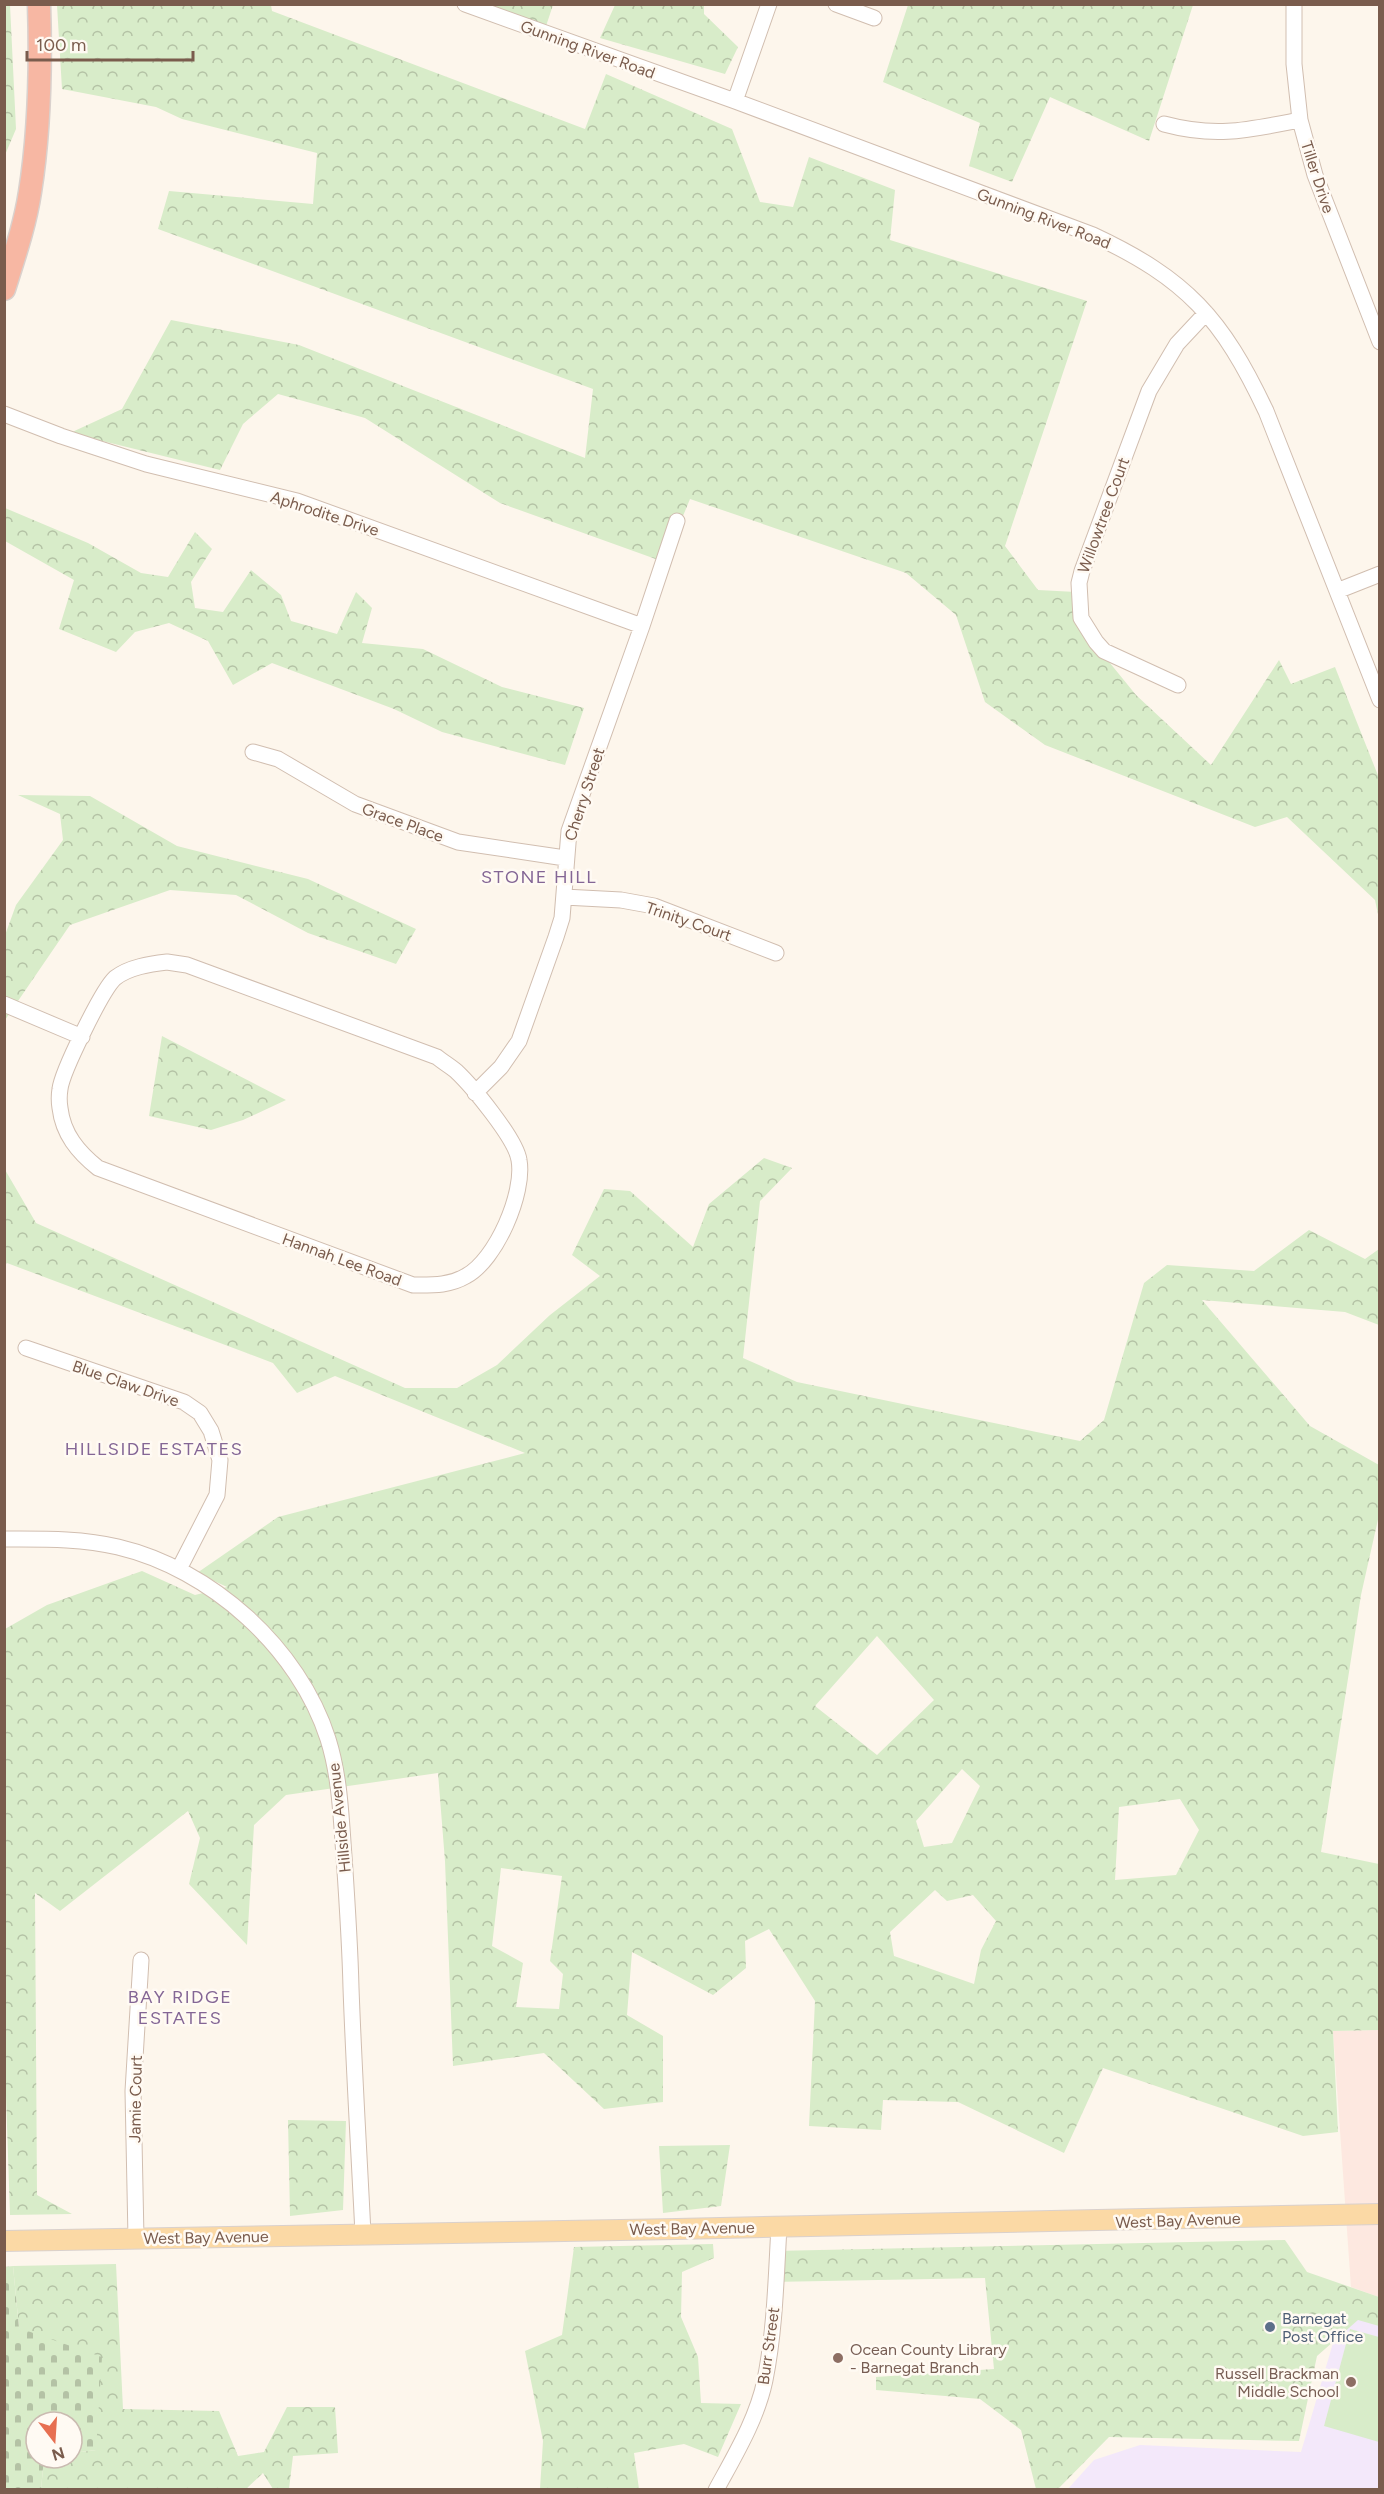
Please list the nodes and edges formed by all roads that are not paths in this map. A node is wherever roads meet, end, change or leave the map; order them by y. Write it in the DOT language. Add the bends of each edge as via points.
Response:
graph roads {
  1 [pos="39,4"];
  2 [pos="465,4"];
  3 [pos="769,4"];
  4 [pos="836,4"];
  5 [pos="1294,4"];
  6 [pos="874,18"];
  7 [pos="735,101"];
  8 [pos="1300,120"];
  9 [pos="1164,124"];
  10 [pos="4,289"];
  11 [pos="1206,313"];
  12 [pos="1380,342"];
  13 [pos="4,414"];
  14 [pos="677,520"];
  15 [pos="1380,574"];
  16 [pos="1337,591"];
  17 [pos="642,626"];
  18 [pos="1178,685"];
  19 [pos="1380,700"];
  20 [pos="253,752"];
  21 [pos="565,858"];
  22 [pos="564,897"];
  23 [pos="776,952"];
  24 [pos="4,1004"];
  25 [pos="82,1036"];
  26 [pos="475,1092"];
  27 [pos="26,1348"];
  28 [pos="4,1539"];
  29 [pos="178,1569"];
  30 [pos="141,1960"];
  31 [pos="1380,2214"];
  32 [pos="779,2227"];
  33 [pos="363,2234"];
  34 [pos="136,2238"];
  35 [pos="4,2241"];
  36 [pos="716,2490"];
  1 -- 10 [label="highway" via="38,130 25,214"];
  2 -- 7 [label="street, Gunning River Road"];
  3 -- 7 [label="street"];
  4 -- 6 [label="street"];
  5 -- 8 [label="street, Tiller Drive" via="1294,64"];
  7 -- 11 [label="street, Gunning River Road" via="1093,235 1164,274"];
  8 -- 9 [label="street" via="1228,133"];
  8 -- 12 [label="street, Tiller Drive" via="1315,175"];
  11 -- 16 [label="street, Gunning River Road" via="1232,346 1261,401"];
  11 -- 18 [label="street, Willowtree Court" via="1177,344 1149,391 1079,583 1081,618 1104,651"];
  13 -- 17 [label="street, Aphrodite Drive" via="146,464 297,501"];
  14 -- 17 [label="street, Cherry Street"];
  15 -- 16 [label="street"];
  16 -- 19 [label="street, Gunning River Road"];
  17 -- 21 [label="street, Cherry Street" via="574,814"];
  20 -- 21 [label="street, Grace Place" via="278,759 355,804 458,842"];
  21 -- 22 [label="street, Cherry Street"];
  22 -- 23 [label="street, Trinity Court" via="654,906"];
  22 -- 26 [label="street, Cherry Street" via="562,918 519,1041 501,1067"];
  24 -- 25 [label="street"];
  25 -- 26 [label="street, Hannah Lee Road" via="100,996 116,978 132,969 167,962 187,965 437,1057"];
  25 -- 26 [label="street, Hannah Lee Road" via="60,1088 60,1108 76,1149 98,1168 413,1285 445,1285 468,1275 487,1259 513,1206 519,1184 519,1159 513,1143"];
  27 -- 29 [label="street, Blue Claw Drive" via="184,1402 200,1413 211,1431 220,1460 217,1496"];
  28 -- 29 [label="street, Hillside Avenue" via="74,1540 118,1546"];
  29 -- 33 [label="street, Hillside Avenue" via="236,1609 278,1651 317,1711 327,1739 340,1801 345,1863"];
  30 -- 34 [label="street, Jamie Court" via="133,2091"];
  31 -- 32 [label="main road, West Bay Avenue"];
  32 -- 33 [label="main road, West Bay Avenue"];
  32 -- 36 [label="street, Burr Street" via="765,2381 743,2440"];
  33 -- 34 [label="main road, West Bay Avenue"];
  34 -- 35 [label="main road, West Bay Avenue"];
}
